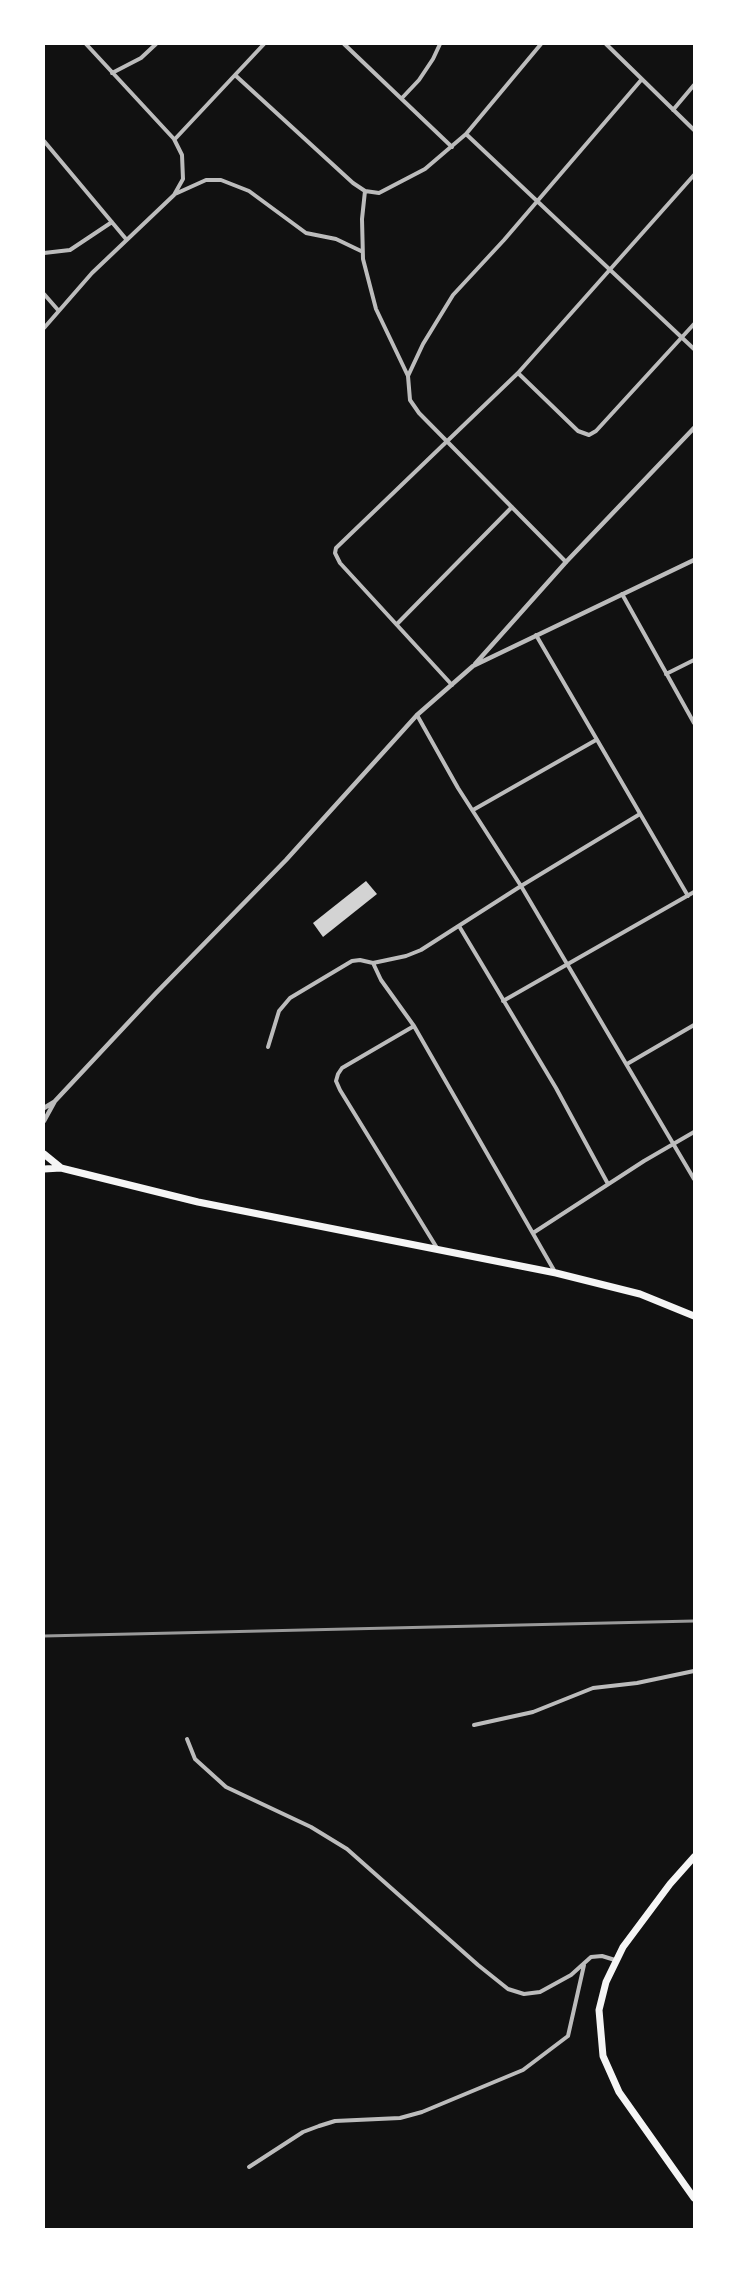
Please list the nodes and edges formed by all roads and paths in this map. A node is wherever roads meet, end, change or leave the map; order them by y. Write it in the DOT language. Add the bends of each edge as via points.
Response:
graph roads {
  1 [pos="86,44"];
  2 [pos="156,44"];
  3 [pos="264,44"];
  4 [pos="344,44"];
  5 [pos="440,44"];
  6 [pos="541,44"];
  7 [pos="606,44"];
  8 [pos="112,73"];
  9 [pos="235,75"];
  10 [pos="642,79"];
  11 [pos="694,86"];
  12 [pos="402,98"];
  13 [pos="673,110"];
  14 [pos="694,130"];
  15 [pos="466,134"];
  16 [pos="174,139"];
  17 [pos="44,141"];
  18 [pos="452,147"];
  19 [pos="694,175"];
  20 [pos="365,191"];
  21 [pos="174,195"];
  22 [pos="537,201"];
  23 [pos="112,222"];
  24 [pos="126,239"];
  25 [pos="361,250"];
  26 [pos="44,253"];
  27 [pos="610,269"];
  28 [pos="44,294"];
  29 [pos="58,310"];
  30 [pos="694,324"];
  31 [pos="44,328"];
  32 [pos="682,337"];
  33 [pos="694,349"];
  34 [pos="518,373"];
  35 [pos="408,376"];
  36 [pos="694,428"];
  37 [pos="448,442"];
  38 [pos="512,507"];
  39 [pos="694,560"];
  40 [pos="566,562"];
  41 [pos="622,594"];
  42 [pos="397,624"];
  43 [pos="536,635"];
  44 [pos="694,660"];
  45 [pos="473,666"];
  46 [pos="666,674"];
  47 [pos="452,685"];
  48 [pos="417,715"];
  49 [pos="694,723"];
  50 [pos="596,741"];
  51 [pos="473,810"];
  52 [pos="640,814"];
  53 [pos="521,886"];
  54 [pos="694,892"];
  55 [pos="688,896"];
  56 [pos="459,926"];
  57 [pos="373,963"];
  58 [pos="568,965"];
  59 [pos="503,1000"];
  60 [pos="694,1025"];
  61 [pos="414,1026"];
  62 [pos="268,1047"];
  63 [pos="627,1064"];
  64 [pos="55,1101"];
  65 [pos="44,1108"];
  66 [pos="44,1121"];
  67 [pos="694,1132"];
  68 [pos="675,1145"];
  69 [pos="44,1154"];
  70 [pos="61,1167"];
  71 [pos="44,1169"];
  72 [pos="694,1179"];
  73 [pos="608,1184"];
  74 [pos="533,1233"];
  75 [pos="437,1249"];
  76 [pos="556,1273"];
  77 [pos="694,1316"];
  78 [pos="694,1671"];
  79 [pos="474,1725"];
  80 [pos="187,1739"];
  81 [pos="694,1857"];
  82 [pos="615,1960"];
  83 [pos="584,1964"];
  84 [pos="249,2167"];
  85 [pos="694,2198"];
  1 -- 8 [label="street"];
  2 -- 8 [label="street" via="141,58"];
  3 -- 9 [label="street"];
  4 -- 12 [label="street"];
  5 -- 12 [label="street" via="419,80"];
  6 -- 15 [label="street"];
  7 -- 10 [label="street"];
  8 -- 16 [label="street"];
  9 -- 16 [label="street"];
  9 -- 20 [label="street"];
  10 -- 13 [label="street"];
  10 -- 22 [label="street"];
  11 -- 13 [label="street"];
  12 -- 18 [label="street"];
  13 -- 14 [label="street"];
  15 -- 18 [label="street"];
  15 -- 22 [label="street"];
  16 -- 21 [label="street" via="184,168"];
  17 -- 23 [label="street"];
  18 -- 20 [label="street" via="398,184 379,193"];
  19 -- 27 [label="street"];
  20 -- 25 [label="street"];
  21 -- 24 [label="street"];
  21 -- 25 [label="street" via="206,180 221,180 249,191 306,233 336,239"];
  22 -- 27 [label="street"];
  22 -- 35 [label="street" via="453,295"];
  23 -- 24 [label="street"];
  23 -- 26 [label="street" via="70,250"];
  24 -- 29 [label="street"];
  25 -- 35 [label="street" via="376,309"];
  27 -- 32 [label="street"];
  27 -- 34 [label="street"];
  28 -- 29 [label="street"];
  29 -- 31 [label="street"];
  30 -- 32 [label="street"];
  32 -- 33 [label="street"];
  32 -- 34 [label="street" via="589,435 578,431"];
  34 -- 37 [label="street"];
  35 -- 37 [label="street" via="410,400"];
  36 -- 40 [label="street"];
  37 -- 38 [label="street"];
  37 -- 42 [label="street" via="335,553"];
  38 -- 40 [label="street"];
  38 -- 42 [label="street"];
  39 -- 41 [label="street"];
  40 -- 45 [label="street"];
  41 -- 43 [label="street"];
  41 -- 46 [label="street"];
  42 -- 47 [label="street"];
  43 -- 45 [label="street"];
  43 -- 50 [label="street"];
  44 -- 46 [label="street"];
  45 -- 47 [label="street"];
  46 -- 49 [label="street"];
  47 -- 48 [label="street"];
  48 -- 51 [label="street"];
  48 -- 64 [label="street" via="286,860"];
  50 -- 51 [label="street"];
  50 -- 52 [label="street"];
  51 -- 53 [label="street"];
  52 -- 53 [label="street"];
  52 -- 55 [label="street"];
  53 -- 56 [label="street"];
  53 -- 58 [label="street"];
  54 -- 55 [label="street"];
  55 -- 58 [label="street"];
  56 -- 57 [label="street" via="421,950"];
  56 -- 59 [label="street"];
  57 -- 61 [label="street"];
  57 -- 62 [label="street" via="352,962 290,998 279,1011"];
  58 -- 59 [label="street"];
  58 -- 63 [label="street"];
  59 -- 73 [label="street"];
  60 -- 63 [label="street"];
  61 -- 74 [label="street"];
  61 -- 75 [label="street" via="342,1068 336,1081"];
  63 -- 68 [label="street"];
  64 -- 65 [label="street"];
  64 -- 66 [label="street"];
  67 -- 68 [label="street"];
  68 -- 72 [label="street"];
  68 -- 73 [label="street"];
  69 -- 70 [label="highway"];
  70 -- 71 [label="highway"];
  70 -- 75 [label="highway" via="198,1202"];
  73 -- 74 [label="street"];
  74 -- 76 [label="street"];
  75 -- 76 [label="highway"];
  76 -- 77 [label="highway" via="640,1294"];
  78 -- 79 [label="street" via="593,1688 534,1712"];
  80 -- 83 [label="street" via="195,1759 226,1787 311,1827 347,1849 508,1989 524,1994 540,1992"];
  81 -- 82 [label="highway"];
  82 -- 83 [label="street" via="595,1956"];
  82 -- 85 [label="highway" via="599,2010 603,2056 619,2092"];
  83 -- 84 [label="street" via="568,2036 523,2070 422,2112 319,2126"];
}
